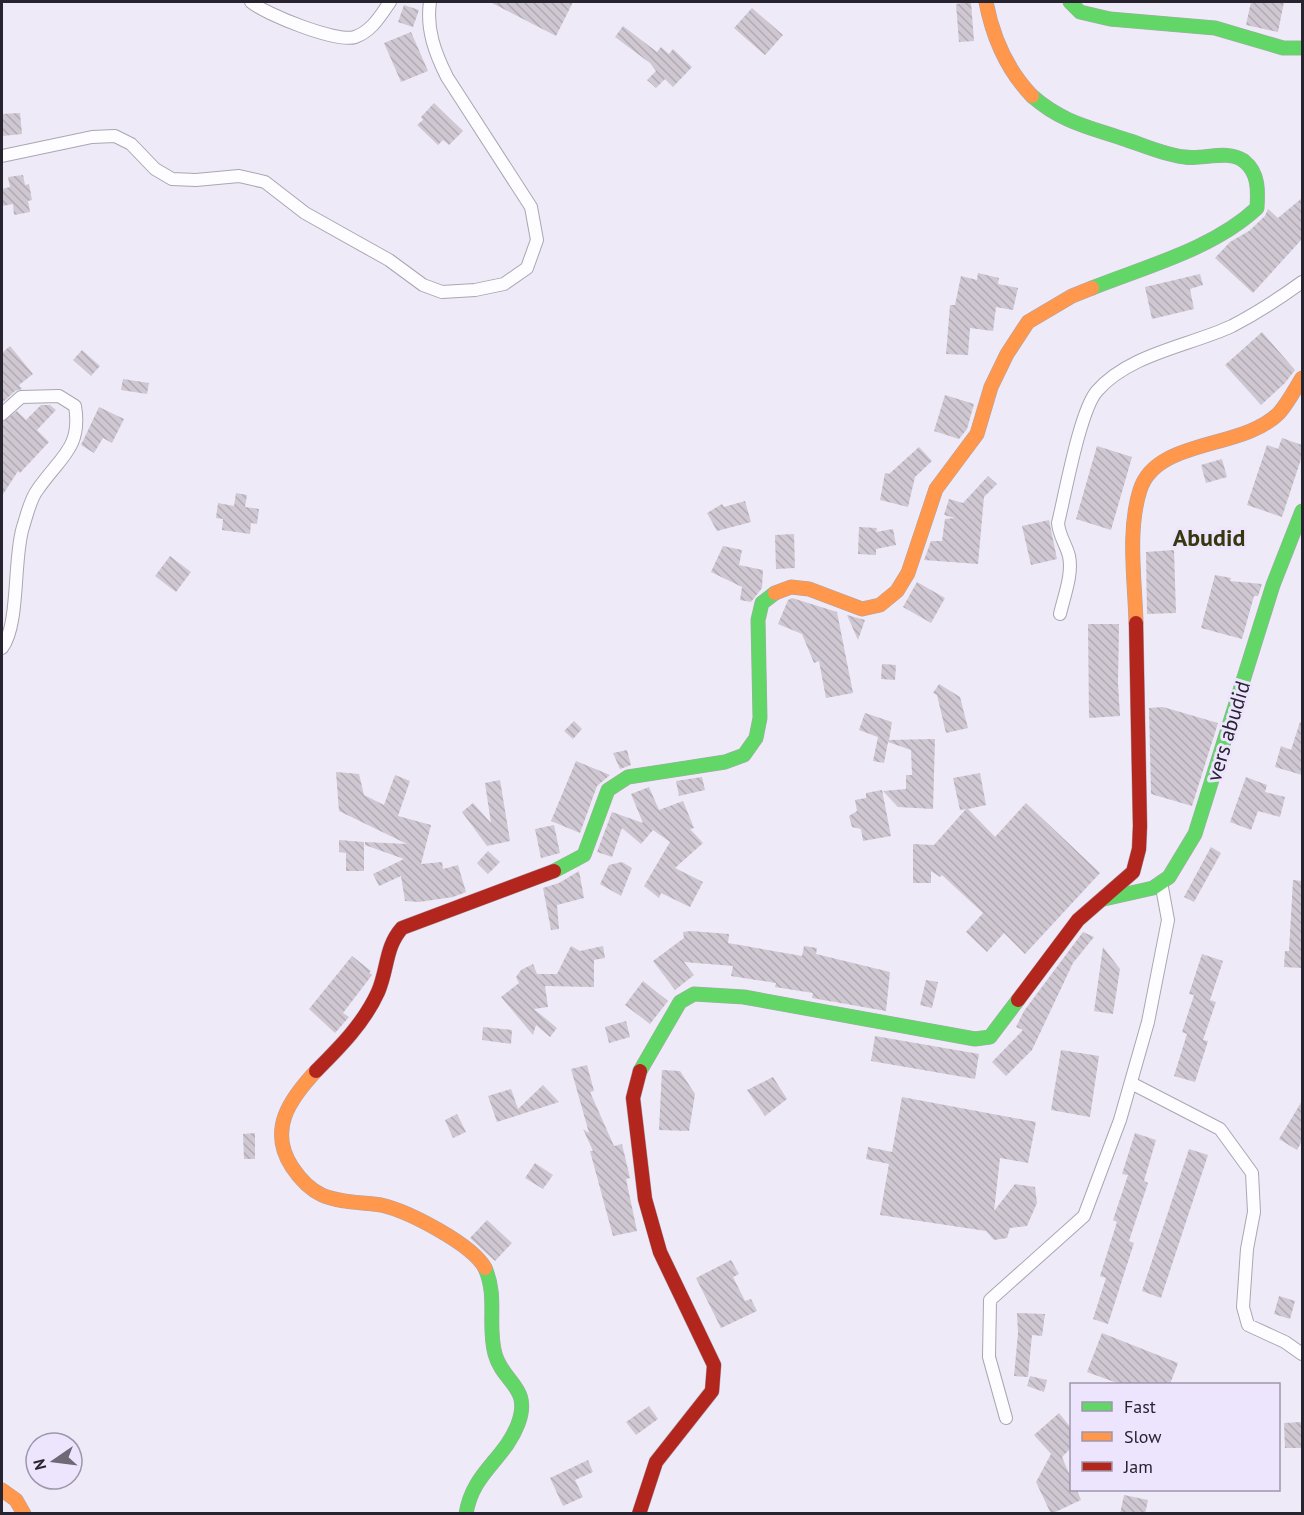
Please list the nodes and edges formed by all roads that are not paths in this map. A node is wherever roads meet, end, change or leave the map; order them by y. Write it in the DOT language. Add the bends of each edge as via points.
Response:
graph roads {
  1 [pos="251,2"];
  2 [pos="390,2"];
  3 [pos="430,2"];
  4 [pos="986,2"];
  5 [pos="1070,2"];
  6 [pos="1302,48"];
  7 [pos="2,156"];
  8 [pos="1302,282"];
  9 [pos="1302,378"];
  10 [pos="2,414"];
  11 [pos="1302,511"];
  12 [pos="1060,614"];
  13 [pos="2,648"];
  14 [pos="1161,882"];
  15 [pos="1099,901"];
  16 [pos="1131,1083"];
  17 [pos="1302,1354"];
  18 [pos="1006,1418"];
  19 [pos="2,1490"];
  20 [pos="24,1514"];
  21 [pos="466,1514"];
  22 [pos="639,1514"];
  1 -- 2 [label="street" via="330,36 353,38 371,28"];
  3 -- 7 [label="street" via="430,34 437,58 531,207 537,240 527,268 504,284 442,292 423,285 389,260 305,213 265,183 239,176 172,179 115,136 92,137"];
  4 -- 21 [label="street" via="1006,68 1060,118 1165,153 1191,158 1225,154 1248,164 1259,185 1257,208 1240,223 1196,248 1072,296 1028,322 991,387 977,435 936,489 908,573 897,591 880,604 862,609 809,589 791,587 762,603 758,620 760,718 756,738 744,755 616,782 608,790 584,855 551,873 402,927 388,942 382,981 357,1027 294,1096 281,1121 282,1149 294,1172 313,1191 336,1201 400,1211 480,1260 490,1278 494,1298 491,1342 497,1360 522,1395 522,1413 516,1428 474,1484 466,1501"];
  5 -- 6 [label="street" via="1080,12 1110,19 1215,28 1283,48"];
  8 -- 12 [label="street" via="1266,308 1231,326 1117,373 1096,392 1086,410 1058,523 1070,570"];
  9 -- 15 [label="street" via="1279,412 1246,434 1161,460 1141,480 1134,515 1139,849 1133,872"];
  10 -- 13 [label="street" via="21,397 59,396 75,406 78,426 72,445 36,491 22,529 15,604"];
  11 -- 14 [label="street, vers abudid" via="1273,585 1196,834 1169,877"];
  14 -- 15 [label="street, vers abudid" via="1153,888"];
  14 -- 16 [label="street" via="1168,920 1148,1022"];
  15 -- 22 [label="street" via="1078,920 990,1037 975,1039 744,997 694,994 680,1002 640,1070 633,1098 645,1199 660,1252 714,1365 712,1391 656,1462"];
  16 -- 17 [label="street" via="1220,1129 1252,1173 1254,1212 1243,1307 1248,1325"];
  16 -- 18 [label="street" via="1084,1216 990,1300 989,1357"];
  19 -- 20 [label="street"];
}
